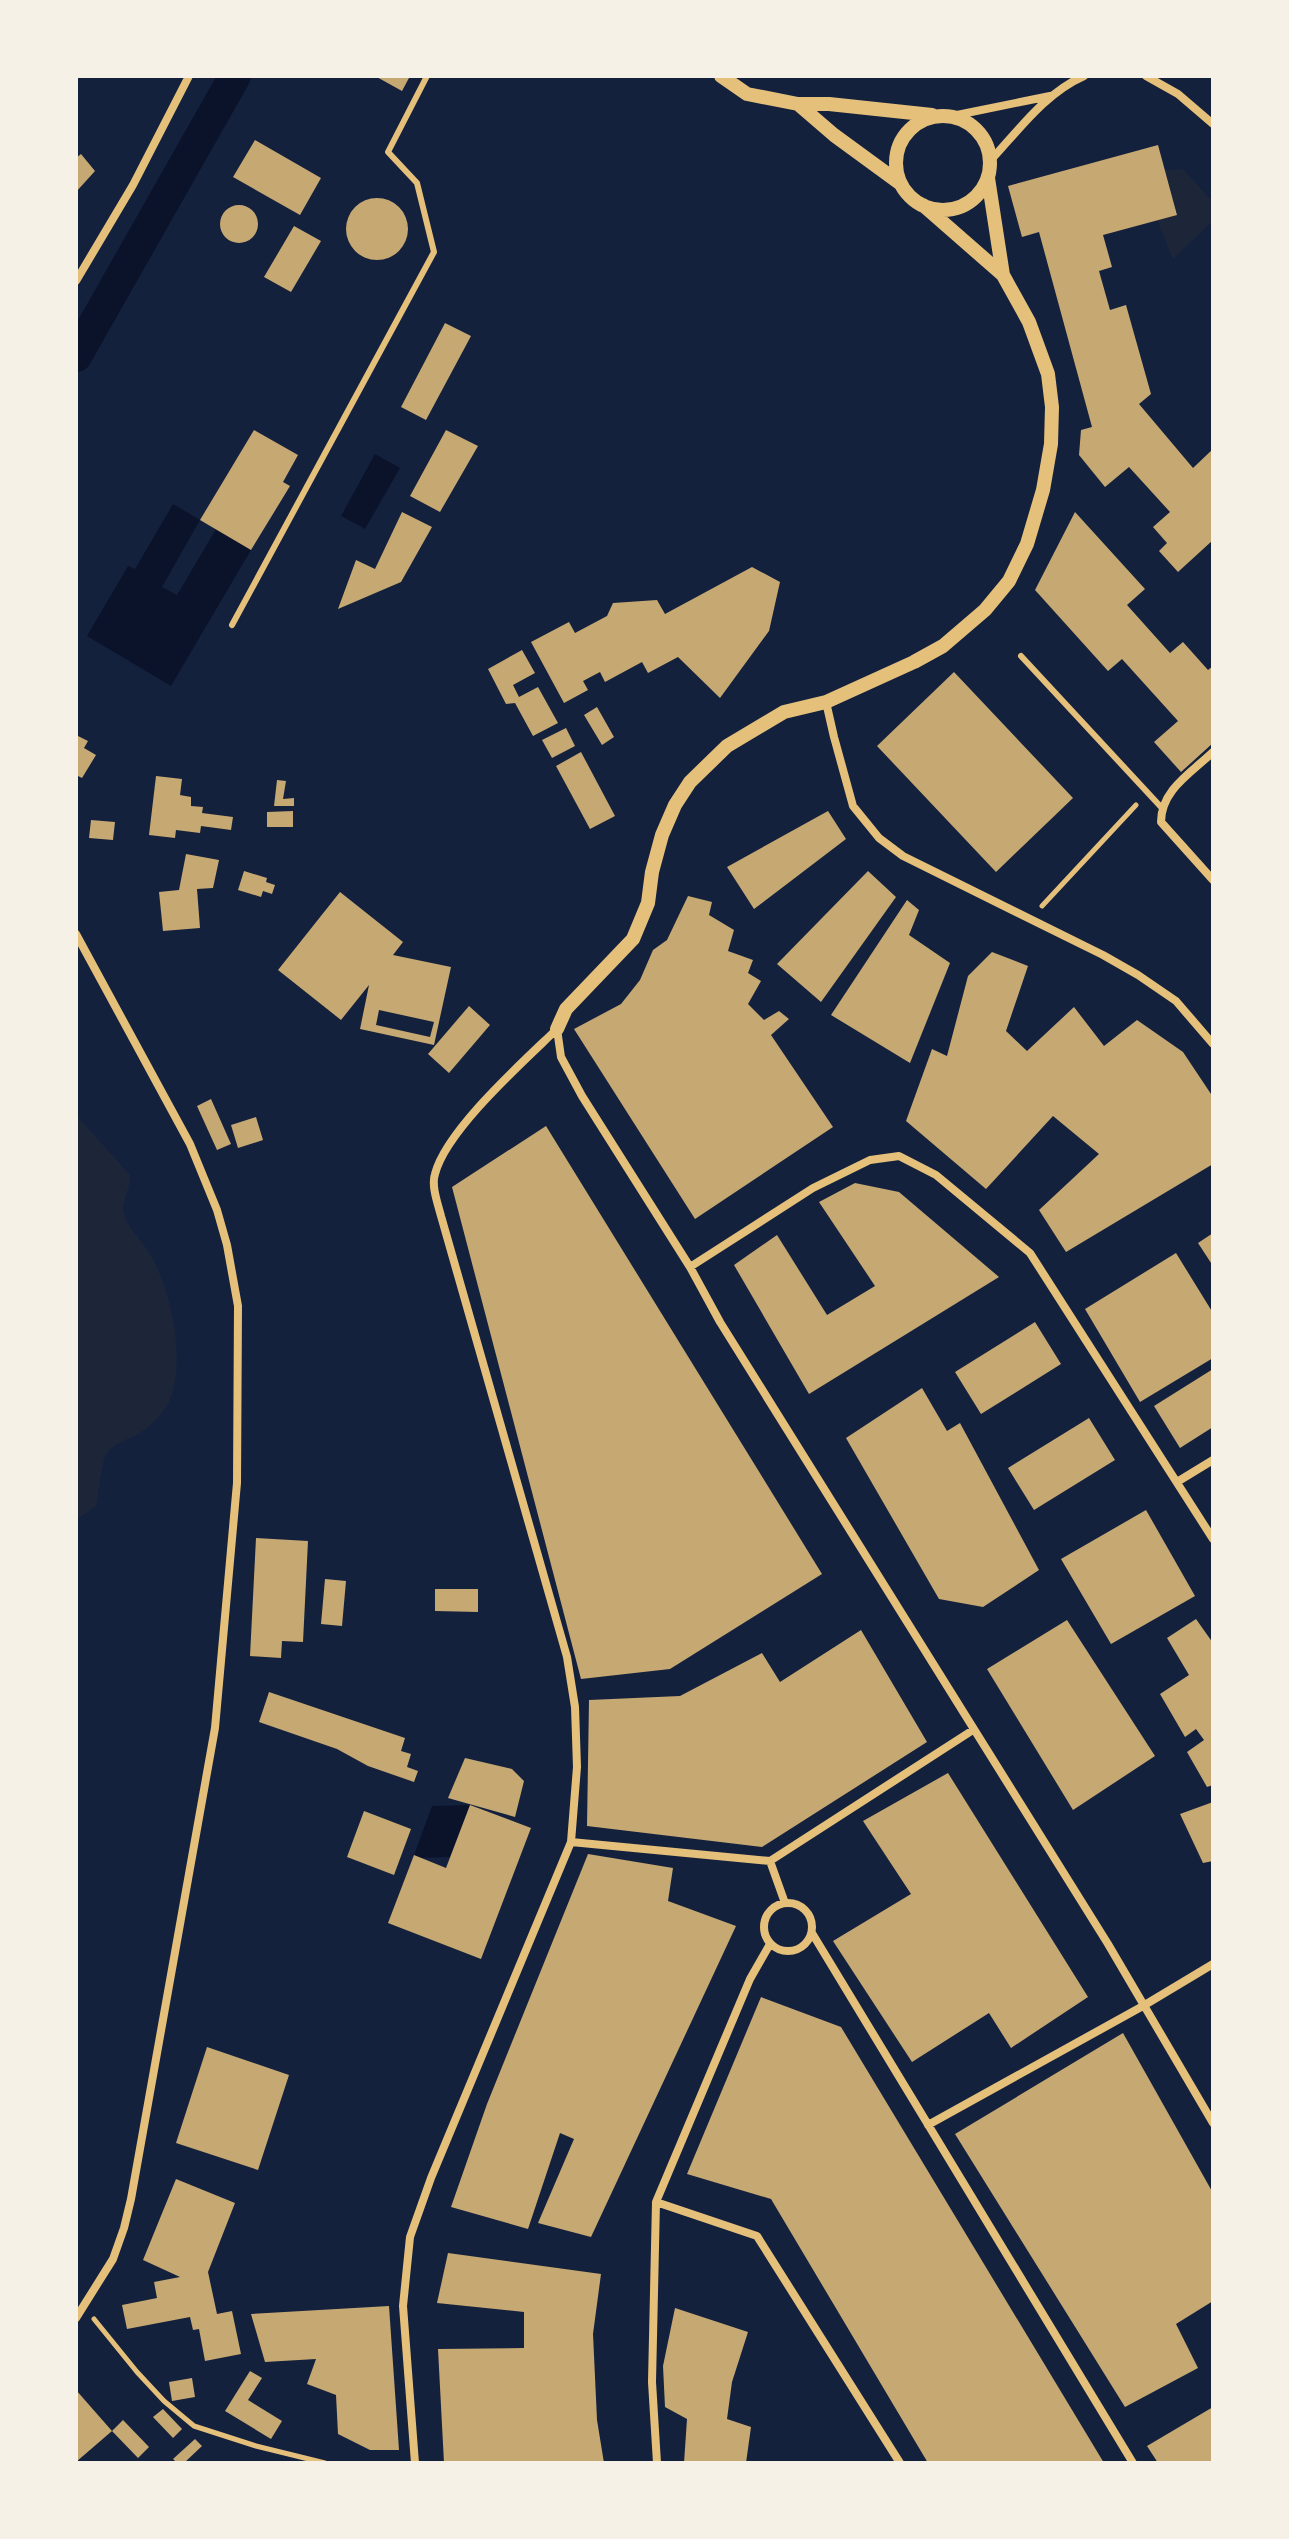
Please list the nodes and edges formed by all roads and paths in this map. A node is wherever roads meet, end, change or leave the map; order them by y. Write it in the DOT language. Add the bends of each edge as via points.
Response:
graph roads {
  1 [pos="189,76"];
  2 [pos="427,76"];
  3 [pos="721,76"];
  4 [pos="1084,76"];
  5 [pos="1146,76"];
  6 [pos="1050,96"];
  7 [pos="798,104"];
  8 [pos="944,116"];
  9 [pos="1213,124"];
  10 [pos="990,161"];
  11 [pos="988,178"];
  12 [pos="901,184"];
  13 [pos="923,205"];
  14 [pos="1003,275"];
  15 [pos="76,281"];
  16 [pos="232,625"];
  17 [pos="1021,656"];
  18 [pos="826,702"];
  19 [pos="1213,752"];
  20 [pos="1147,792"];
  21 [pos="1161,807"];
  22 [pos="1213,880"];
  23 [pos="1031,919"];
  24 [pos="76,934"];
  25 [pos="557,1029"];
  26 [pos="1213,1044"];
  27 [pos="690,1267"];
  28 [pos="1213,1460"];
  29 [pos="1177,1482"];
  30 [pos="1213,1539"];
  31 [pos="973,1730"];
  32 [pos="571,1842"];
  33 [pos="770,1861"];
  34 [pos="785,1903"];
  35 [pos="812,1933"];
  36 [pos="770,1944"];
  37 [pos="1213,1964"];
  38 [pos="1143,2006"];
  39 [pos="1213,2123"];
  40 [pos="928,2125"];
  41 [pos="656,2202"];
  42 [pos="84,2306"];
  43 [pos="76,2318"];
  44 [pos="325,2463"];
  45 [pos="415,2463"];
  46 [pos="657,2463"];
  47 [pos="900,2463"];
  48 [pos="1133,2463"];
  1 -- 15 [label="street"];
  2 -- 16 [label="lane" via="388,152 417,183 434,252"];
  3 -- 7 [label="street" via="747,94"];
  4 -- 6 [label="street"];
  5 -- 9 [label="street" via="1178,94"];
  6 -- 8 [label="street"];
  6 -- 10 [label="street"];
  7 -- 8 [label="street"];
  7 -- 12 [label="street"];
  8 -- 10 [label="street" via="979,132"];
  8 -- 12 [label="street" via="923,120 901,140 896,155"];
  10 -- 11 [label="street"];
  11 -- 13 [label="street" via="969,202 954,209"];
  11 -- 14 [label="street"];
  12 -- 13 [label="street"];
  13 -- 14 [label="street"];
  14 -- 18 [label="street" via="1029,322 1048,374 1052,407 1043,490 1027,544 1009,581 943,646"];
  17 -- 20 [label="lane"];
  18 -- 23 [label="street" via="853,806 879,838 903,856"];
  18 -- 25 [label="street" via="784,712 746,734 690,782 662,835 648,903 633,939 566,1009"];
  19 -- 21 [label="street"];
  20 -- 21 [label="lane"];
  20 -- 23 [label="path"];
  21 -- 22 [label="street" via="1161,822 1169,834"];
  23 -- 26 [label="street" via="1103,955 1176,1001"];
  24 -- 42 [label="street" via="190,1144 227,1245 238,1306 237,1483 215,1728 131,2199 113,2259"];
  25 -- 27 [label="street" via="561,1057 582,1096"];
  25 -- 32 [label="street" via="490,1094 456,1135 434,1176 567,1657 577,1767"];
  27 -- 29 [label="street" via="813,1188 870,1160 899,1156 936,1175 1030,1253"];
  27 -- 31 [label="street"];
  28 -- 29 [label="street"];
  29 -- 30 [label="street"];
  31 -- 33 [label="street"];
  31 -- 38 [label="street"];
  32 -- 33 [label="street"];
  32 -- 45 [label="street" via="410,2237 403,2306"];
  33 -- 34 [label="street"];
  34 -- 35 [label="street" via="806,1911"];
  34 -- 36 [label="street" via="771,1909 764,1922"];
  35 -- 36 [label="street" via="798,1950 783,1951"];
  35 -- 40 [label="street"];
  36 -- 41 [label="street" via="750,1979"];
  37 -- 38 [label="street"];
  38 -- 39 [label="street"];
  38 -- 40 [label="street"];
  40 -- 48 [label="street"];
  41 -- 46 [label="street" via="652,2382"];
  41 -- 47 [label="street" via="757,2236"];
  42 -- 43 [label="street"];
  42 -- 44 [label="path" via="137,2372 194,2426"];
}
